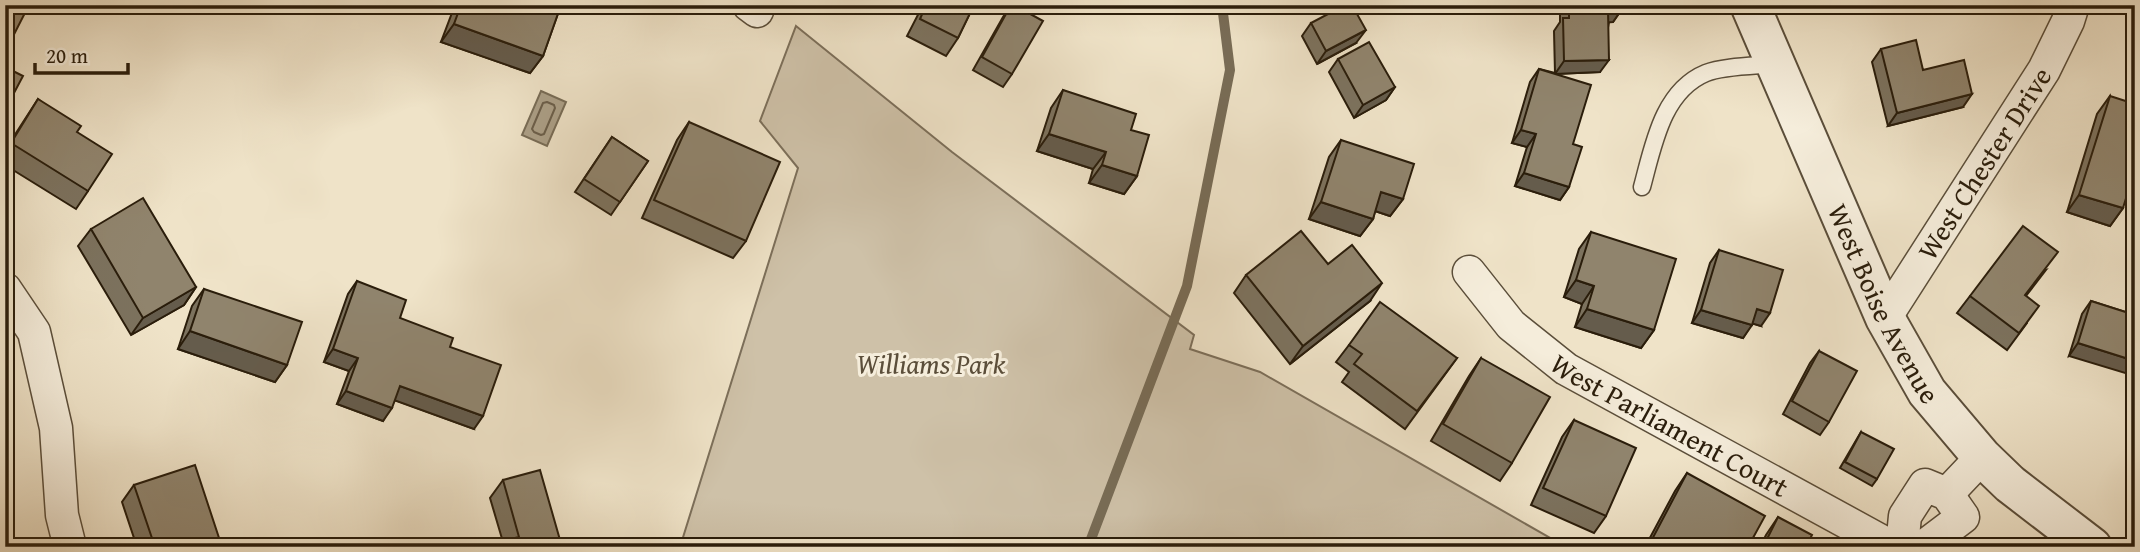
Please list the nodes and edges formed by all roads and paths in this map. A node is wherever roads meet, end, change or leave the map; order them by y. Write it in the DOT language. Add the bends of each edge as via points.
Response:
graph roads {
  1 [pos="1751,5"];
  2 [pos="2073,5"];
  3 [pos="1776,64"];
  4 [pos="1643,187"];
  5 [pos="1469,272"];
  6 [pos="5,289"];
  7 [pos="1885,318"];
  8 [pos="1982,457"];
  9 [pos="1947,494"];
  10 [pos="70,547"];
  11 [pos="1892,547"];
  12 [pos="1902,547"];
  13 [pos="1919,547"];
  14 [pos="2092,547"];
  1 -- 3 [label="street, West Boise Avenue"];
  2 -- 7 [label="street, West Chester Drive" via="2044,70"];
  3 -- 4 [label="lane" via="1706,73 1685,87 1665,113"];
  3 -- 7 [label="street, West Boise Avenue"];
  5 -- 11 [label="street, West Parliament Court" via="1511,326 1566,369"];
  6 -- 10 [label="street" via="34,332 56,428 62,514"];
  7 -- 8 [label="street, West Boise Avenue" via="1927,392"];
  8 -- 9 [label="street"];
  8 -- 14 [label="street, West Boise Avenue"];
  9 -- 12 [label="street" via="1925,485 1905,516"];
  9 -- 13 [label="street" via="1963,517"];
}
